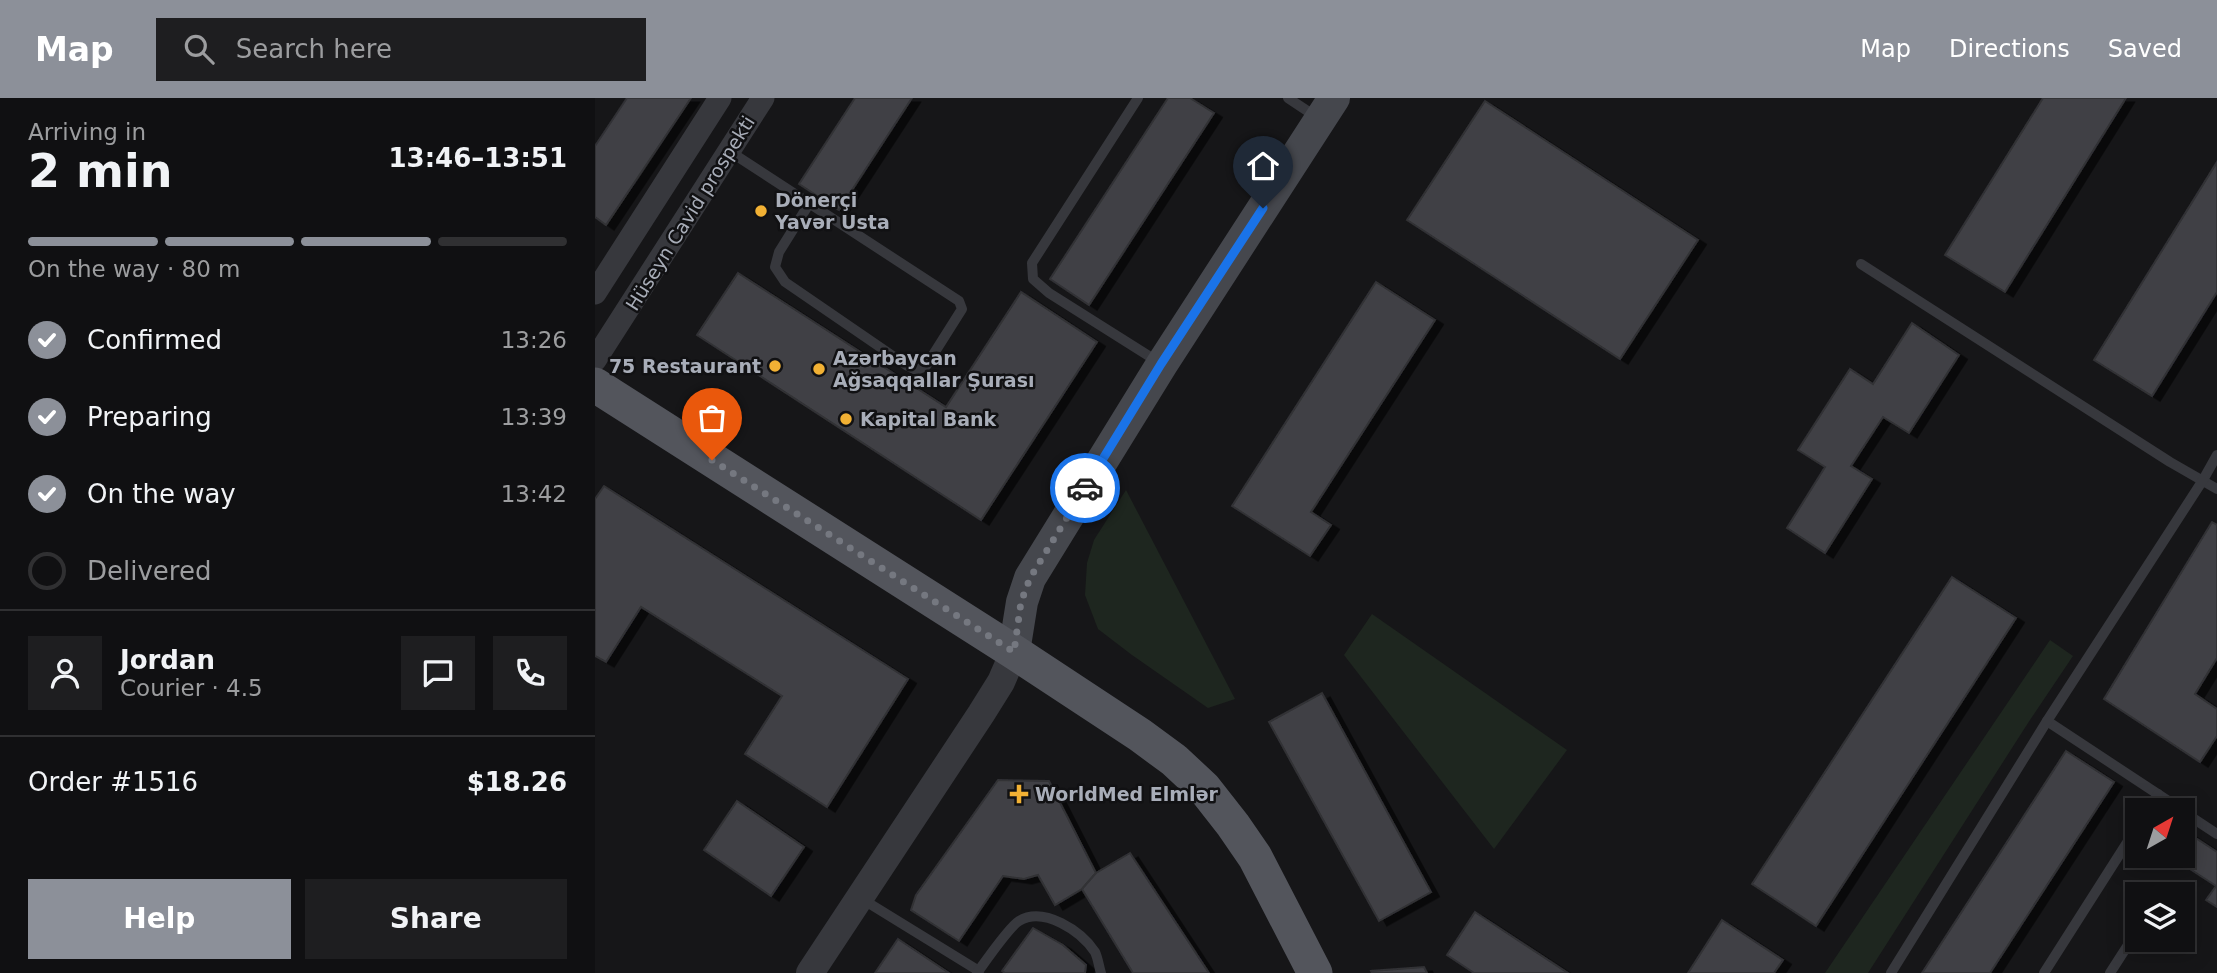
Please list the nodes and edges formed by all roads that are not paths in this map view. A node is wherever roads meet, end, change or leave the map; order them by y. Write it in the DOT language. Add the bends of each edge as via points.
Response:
graph roads {
  1 [pos="720,98"];
  2 [pos="762,98"];
  3 [pos="1138,98"];
  4 [pos="1288,98"];
  5 [pos="1327,109"];
  6 [pos="729,151"];
  7 [pos="809,204"];
  8 [pos="1861,264"];
  9 [pos="595,293"];
  10 [pos="595,360"];
  11 [pos="1161,364"];
  12 [pos="606,392"];
  13 [pos="2217,454"];
  14 [pos="2203,480"];
  15 [pos="2217,489"];
  16 [pos="1014,652"];
  17 [pos="2046,720"];
  18 [pos="2158,794"];
  19 [pos="2156,798"];
  20 [pos="2164,798"];
  21 [pos="2195,819"];
  22 [pos="2217,834"];
  23 [pos="2125,847"];
  24 [pos="860,897"];
  25 [pos="2125,950"];
  26 [pos="2049,971"];
  27 [pos="978,972"];
  28 [pos="810,973"];
  29 [pos="1101,973"];
  30 [pos="1315,973"];
  31 [pos="1891,973"];
  32 [pos="2110,973"];
  1 -- 9 [label="street, Hüseyn Cavid prospekti"];
  2 -- 6 [label="street, Hüseyn Cavid prospekti"];
  3 -- 11 [label="lane" via="1032,262 1033,279"];
  4 -- 5 [label="lane"];
  5 -- 11 [label="main road"];
  6 -- 7 [label="lane"];
  6 -- 10 [label="street, Hüseyn Cavid prospekti"];
  7 -- 7 [label="lane" via="959,301 957,319 926,366 916,370 906,365 785,282 775,267 779,252"];
  8 -- 14 [label="lane"];
  11 -- 16 [label="main road" via="1030,578 1021,602"];
  12 -- 16 [label="main road"];
  13 -- 14 [label="lane"];
  14 -- 15 [label="lane"];
  14 -- 17 [label="lane"];
  16 -- 24 [label="street" via="981,714"];
  16 -- 30 [label="main road" via="1140,735 1204,788 1255,857"];
  17 -- 18 [label="lane"];
  17 -- 31 [label="lane"];
  18 -- 19 [label="lane"];
  18 -- 20 [label="lane"];
  21 -- 22 [label="lane"];
  23 -- 26 [label="lane"];
  24 -- 27 [label="lane"];
  24 -- 28 [label="street"];
  25 -- 32 [label="lane"];
  27 -- 29 [label="lane" via="1018,921 1035,915 1055,919 1076,933 1095,953"];
}
